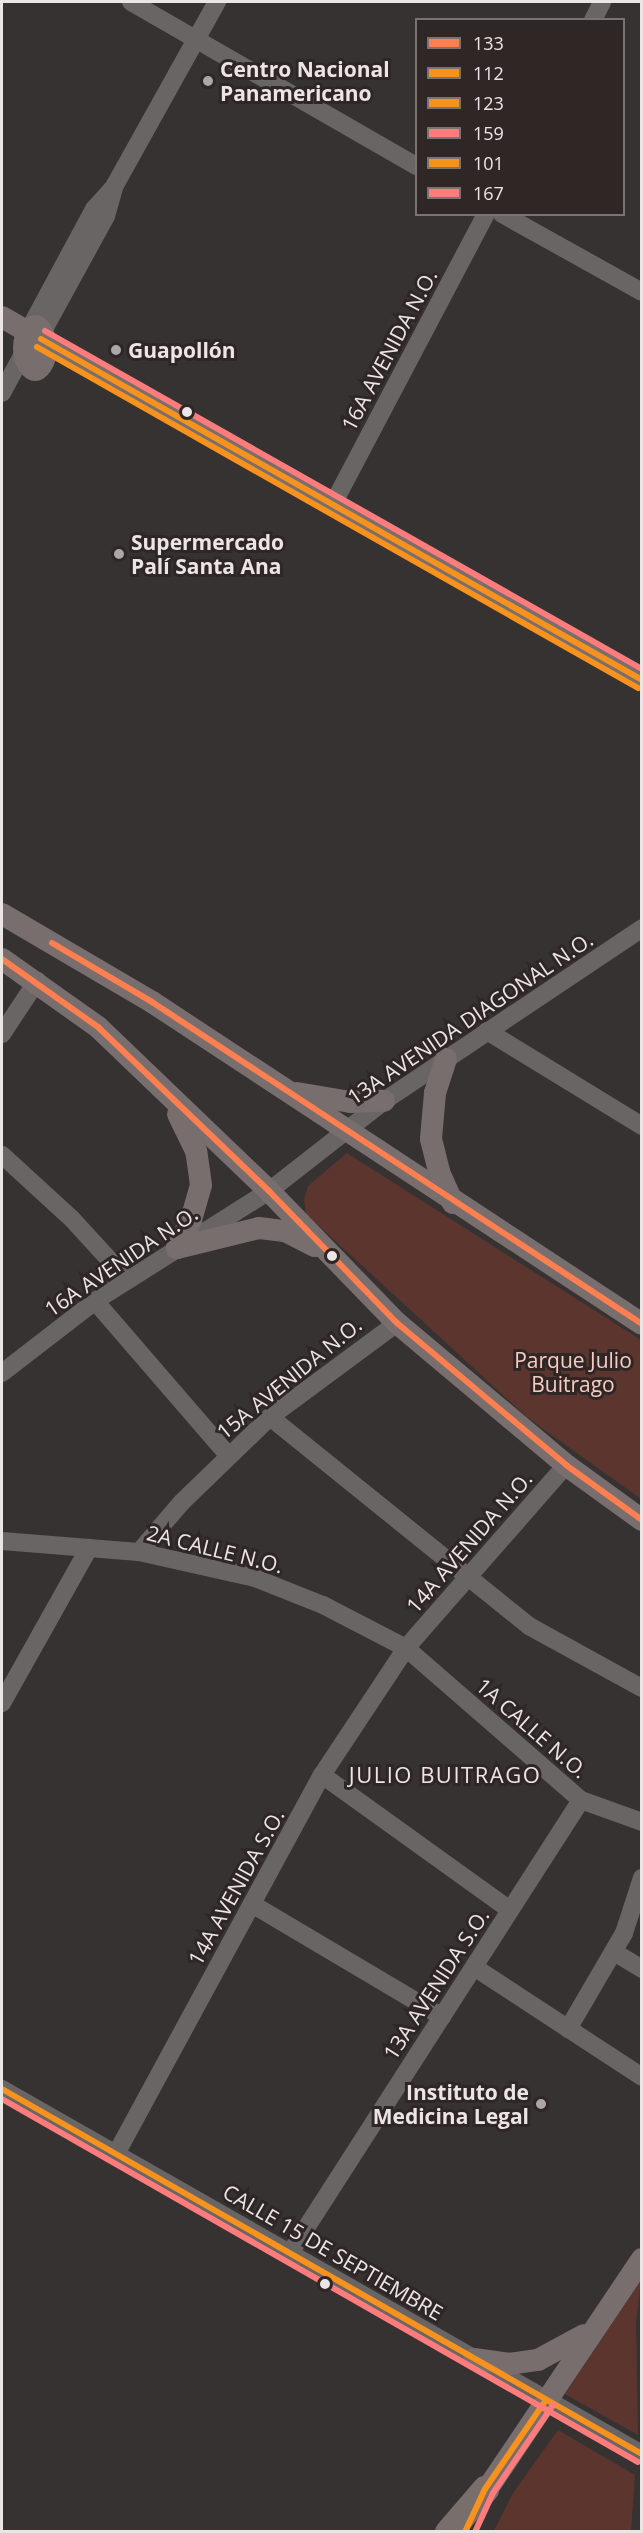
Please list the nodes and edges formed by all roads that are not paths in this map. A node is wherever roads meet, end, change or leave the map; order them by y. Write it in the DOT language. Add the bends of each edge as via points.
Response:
graph roads {
  1 [pos="131,2"];
  2 [pos="217,2"];
  3 [pos="602,2"];
  4 [pos="594,18"];
  5 [pos="195,39"];
  6 [pos="415,165"];
  7 [pos="485,216"];
  8 [pos="506,216"];
  9 [pos="642,292"];
  10 [pos="2,317"];
  11 [pos="34,335"];
  12 [pos="2,393"];
  13 [pos="332,506"];
  14 [pos="639,673"];
  15 [pos="2,914"];
  16 [pos="642,928"];
  17 [pos="2,959"];
  18 [pos="37,981"];
  19 [pos="487,1031"];
  20 [pos="2,1034"];
  21 [pos="446,1059"];
  22 [pos="284,1090"];
  23 [pos="165,1092"];
  24 [pos="384,1101"];
  25 [pos="639,1120"];
  26 [pos="345,1131"];
  27 [pos="2,1155"];
  28 [pos="269,1191"];
  29 [pos="453,1203"];
  30 [pos="177,1248"];
  31 [pos="333,1257"];
  32 [pos="127,1279"];
  33 [pos="94,1301"];
  34 [pos="397,1323"];
  35 [pos="642,1324"];
  36 [pos="2,1373"];
  37 [pos="270,1417"];
  38 [pos="228,1455"];
  39 [pos="566,1465"];
  40 [pos="642,1520"];
  41 [pos="2,1541"];
  42 [pos="88,1548"];
  43 [pos="139,1552"];
  44 [pos="468,1577"];
  45 [pos="406,1648"];
  46 [pos="642,1688"];
  47 [pos="2,1703"];
  48 [pos="322,1775"];
  49 [pos="581,1800"];
  50 [pos="642,1822"];
  51 [pos="642,1878"];
  52 [pos="252,1904"];
  53 [pos="510,1910"];
  54 [pos="614,1952"];
  55 [pos="474,1967"];
  56 [pos="642,1969"];
  57 [pos="442,2017"];
  58 [pos="568,2029"];
  59 [pos="642,2077"];
  60 [pos="2,2089"];
  61 [pos="116,2154"];
  62 [pos="290,2253"];
  63 [pos="642,2259"];
  64 [pos="600,2320"];
  65 [pos="474,2359"];
  66 [pos="546,2400"];
  67 [pos="642,2454"];
  68 [pos="485,2489"];
  69 [pos="448,2532"];
  70 [pos="465,2532"];
  1 -- 5 [label="street"];
  2 -- 5 [label="street"];
  3 -- 4 [label="street"];
  5 -- 6 [label="street"];
  5 -- 11 [label="street" via="115,185 106,216"];
  7 -- 13 [label="street, 16A AVENIDA N.O."];
  8 -- 9 [label="street"];
  10 -- 11 [label="main road"];
  11 -- 12 [label="street"];
  11 -- 13 [label="main road"];
  13 -- 14 [label="main road"];
  15 -- 22 [label="main road" via="152,1002"];
  16 -- 19 [label="street, 13A AVENIDA DIAGONAL N.O."];
  17 -- 18 [label="main road"];
  18 -- 20 [label="street"];
  18 -- 23 [label="main road" via="98,1027"];
  19 -- 21 [label="street, 13A AVENIDA DIAGONAL N.O."];
  19 -- 25 [label="street"];
  21 -- 24 [label="street, 13A AVENIDA DIAGONAL N.O."];
  21 -- 29 [label="main road" via="435,1093 431,1139 439,1172"];
  22 -- 24 [label="main road" via="316,1098"];
  22 -- 26 [label="main road"];
  23 -- 28 [label="main road"];
  23 -- 30 [label="main road" via="193,1141 201,1173 196,1208"];
  24 -- 26 [label="street, 13A AVENIDA DIAGONAL N.O."];
  26 -- 28 [label="street, 13A AVENIDA DIAGONAL N.O."];
  26 -- 29 [label="main road"];
  27 -- 32 [label="street" via="72,1219"];
  28 -- 30 [label="street, 16A AVENIDA N.O."];
  28 -- 31 [label="main road"];
  29 -- 35 [label="main road"];
  30 -- 31 [label="main road" via="267,1228 294,1235"];
  30 -- 32 [label="street, 16A AVENIDA N.O."];
  31 -- 34 [label="main road"];
  32 -- 33 [label="street, 16A AVENIDA N.O."];
  33 -- 36 [label="street, 16A AVENIDA N.O."];
  33 -- 38 [label="street"];
  34 -- 37 [label="street, 15A AVENIDA N.O."];
  34 -- 39 [label="main road"];
  37 -- 38 [label="street, 15A AVENIDA N.O."];
  37 -- 44 [label="street"];
  38 -- 43 [label="street, 15A AVENIDA N.O."];
  39 -- 40 [label="main road"];
  39 -- 44 [label="street, 14A AVENIDA N.O."];
  41 -- 42 [label="street, 2A CALLE N.O."];
  42 -- 43 [label="street, 2A CALLE N.O."];
  42 -- 47 [label="street"];
  43 -- 45 [label="street, 2A CALLE N.O." via="255,1578 323,1605"];
  44 -- 45 [label="street, 14A AVENIDA N.O."];
  44 -- 46 [label="street" via="530,1626"];
  45 -- 48 [label="street, 14A AVENIDA S.O."];
  45 -- 49 [label="street, 1A CALLE N.O."];
  48 -- 52 [label="street, 14A AVENIDA S.O."];
  48 -- 53 [label="street"];
  49 -- 50 [label="street, 1A CALLE N.O."];
  49 -- 53 [label="street, 13A AVENIDA S.O."];
  51 -- 54 [label="street"];
  52 -- 57 [label="street"];
  52 -- 61 [label="street, 14A AVENIDA S.O."];
  53 -- 55 [label="street, 13A AVENIDA S.O."];
  54 -- 56 [label="street"];
  54 -- 58 [label="street"];
  55 -- 57 [label="street, 13A AVENIDA S.O."];
  55 -- 58 [label="street"];
  57 -- 62 [label="street, 13A AVENIDA S.O."];
  58 -- 59 [label="street"];
  60 -- 61 [label="street, CALLE 15 DE SEPTIEMBRE"];
  61 -- 62 [label="street, CALLE 15 DE SEPTIEMBRE"];
  62 -- 65 [label="street, CALLE 15 DE SEPTIEMBRE"];
  63 -- 64 [label="main road"];
  64 -- 65 [label="main road" via="567,2348 538,2360 508,2364"];
  64 -- 66 [label="main road"];
  65 -- 66 [label="street, CALLE 15 DE SEPTIEMBRE"];
  66 -- 67 [label="street, CALLE 15 DE SEPTIEMBRE"];
  66 -- 68 [label="main road"];
  68 -- 69 [label="highway"];
  68 -- 70 [label="main road"];
}
